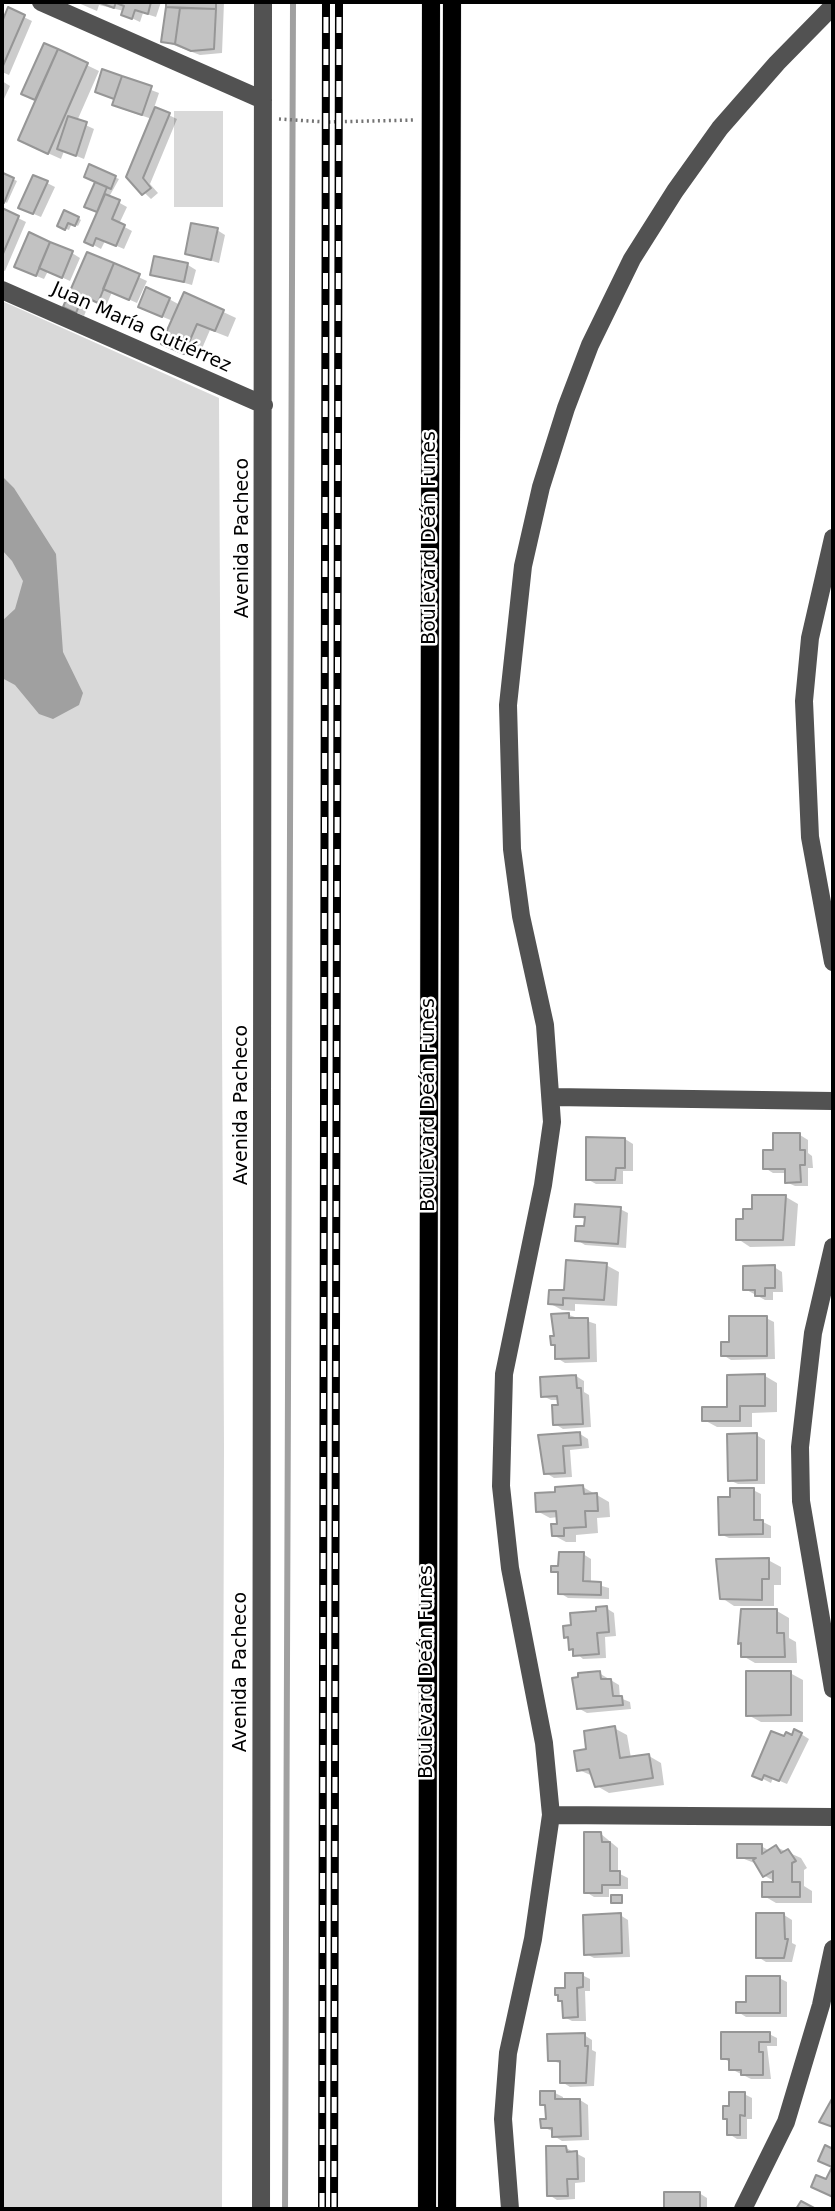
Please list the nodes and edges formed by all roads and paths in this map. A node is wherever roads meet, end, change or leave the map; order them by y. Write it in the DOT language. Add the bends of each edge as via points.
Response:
graph roads {
  1 [pos="41,2"];
  2 [pos="262,2"];
  3 [pos="431,2"];
  4 [pos="452,2"];
  5 [pos="833,6"];
  6 [pos="264,100"];
  7 [pos="285,119"];
  8 [pos="431,119"];
  9 [pos="2,290"];
  10 [pos="264,405"];
  11 [pos="833,538"];
  12 [pos="833,962"];
  13 [pos="552,1097"];
  14 [pos="833,1101"];
  15 [pos="833,1247"];
  16 [pos="833,1689"];
  17 [pos="551,1815"];
  18 [pos="833,1817"];
  19 [pos="833,1950"];
  20 [pos="261,2209"];
  21 [pos="427,2209"];
  22 [pos="447,2209"];
  23 [pos="510,2209"];
  24 [pos="743,2209"];
  1 -- 6 [label="street"];
  2 -- 6 [label="street, Avenida Pacheco"];
  3 -- 8 [label="main road, Boulevard Deán Funes"];
  4 -- 22 [label="main road, Boulevard Deán Funes"];
  5 -- 13 [label="street" via="720,128 632,259 590,345 541,487 514,631 508,766 512,849 521,916 545,1025"];
  6 -- 10 [label="street, Avenida Pacheco"];
  7 -- 8 [label="path"];
  8 -- 21 [label="main road, Boulevard Deán Funes"];
  9 -- 10 [label="street, Juan María Gutiérrez"];
  10 -- 20 [label="street, Avenida Pacheco"];
  11 -- 12 [label="street" via="810,638 804,701 810,837"];
  13 -- 14 [label="street"];
  13 -- 17 [label="street" via="550,1145 504,1374 501,1430 501,1486 510,1568 544,1743"];
  15 -- 16 [label="street" via="809,1360 800,1461 801,1501"];
  17 -- 18 [label="street"];
  17 -- 23 [label="street" via="533,1939 508,2053 503,2119"];
  19 -- 24 [label="street" via="786,2122"];
}
